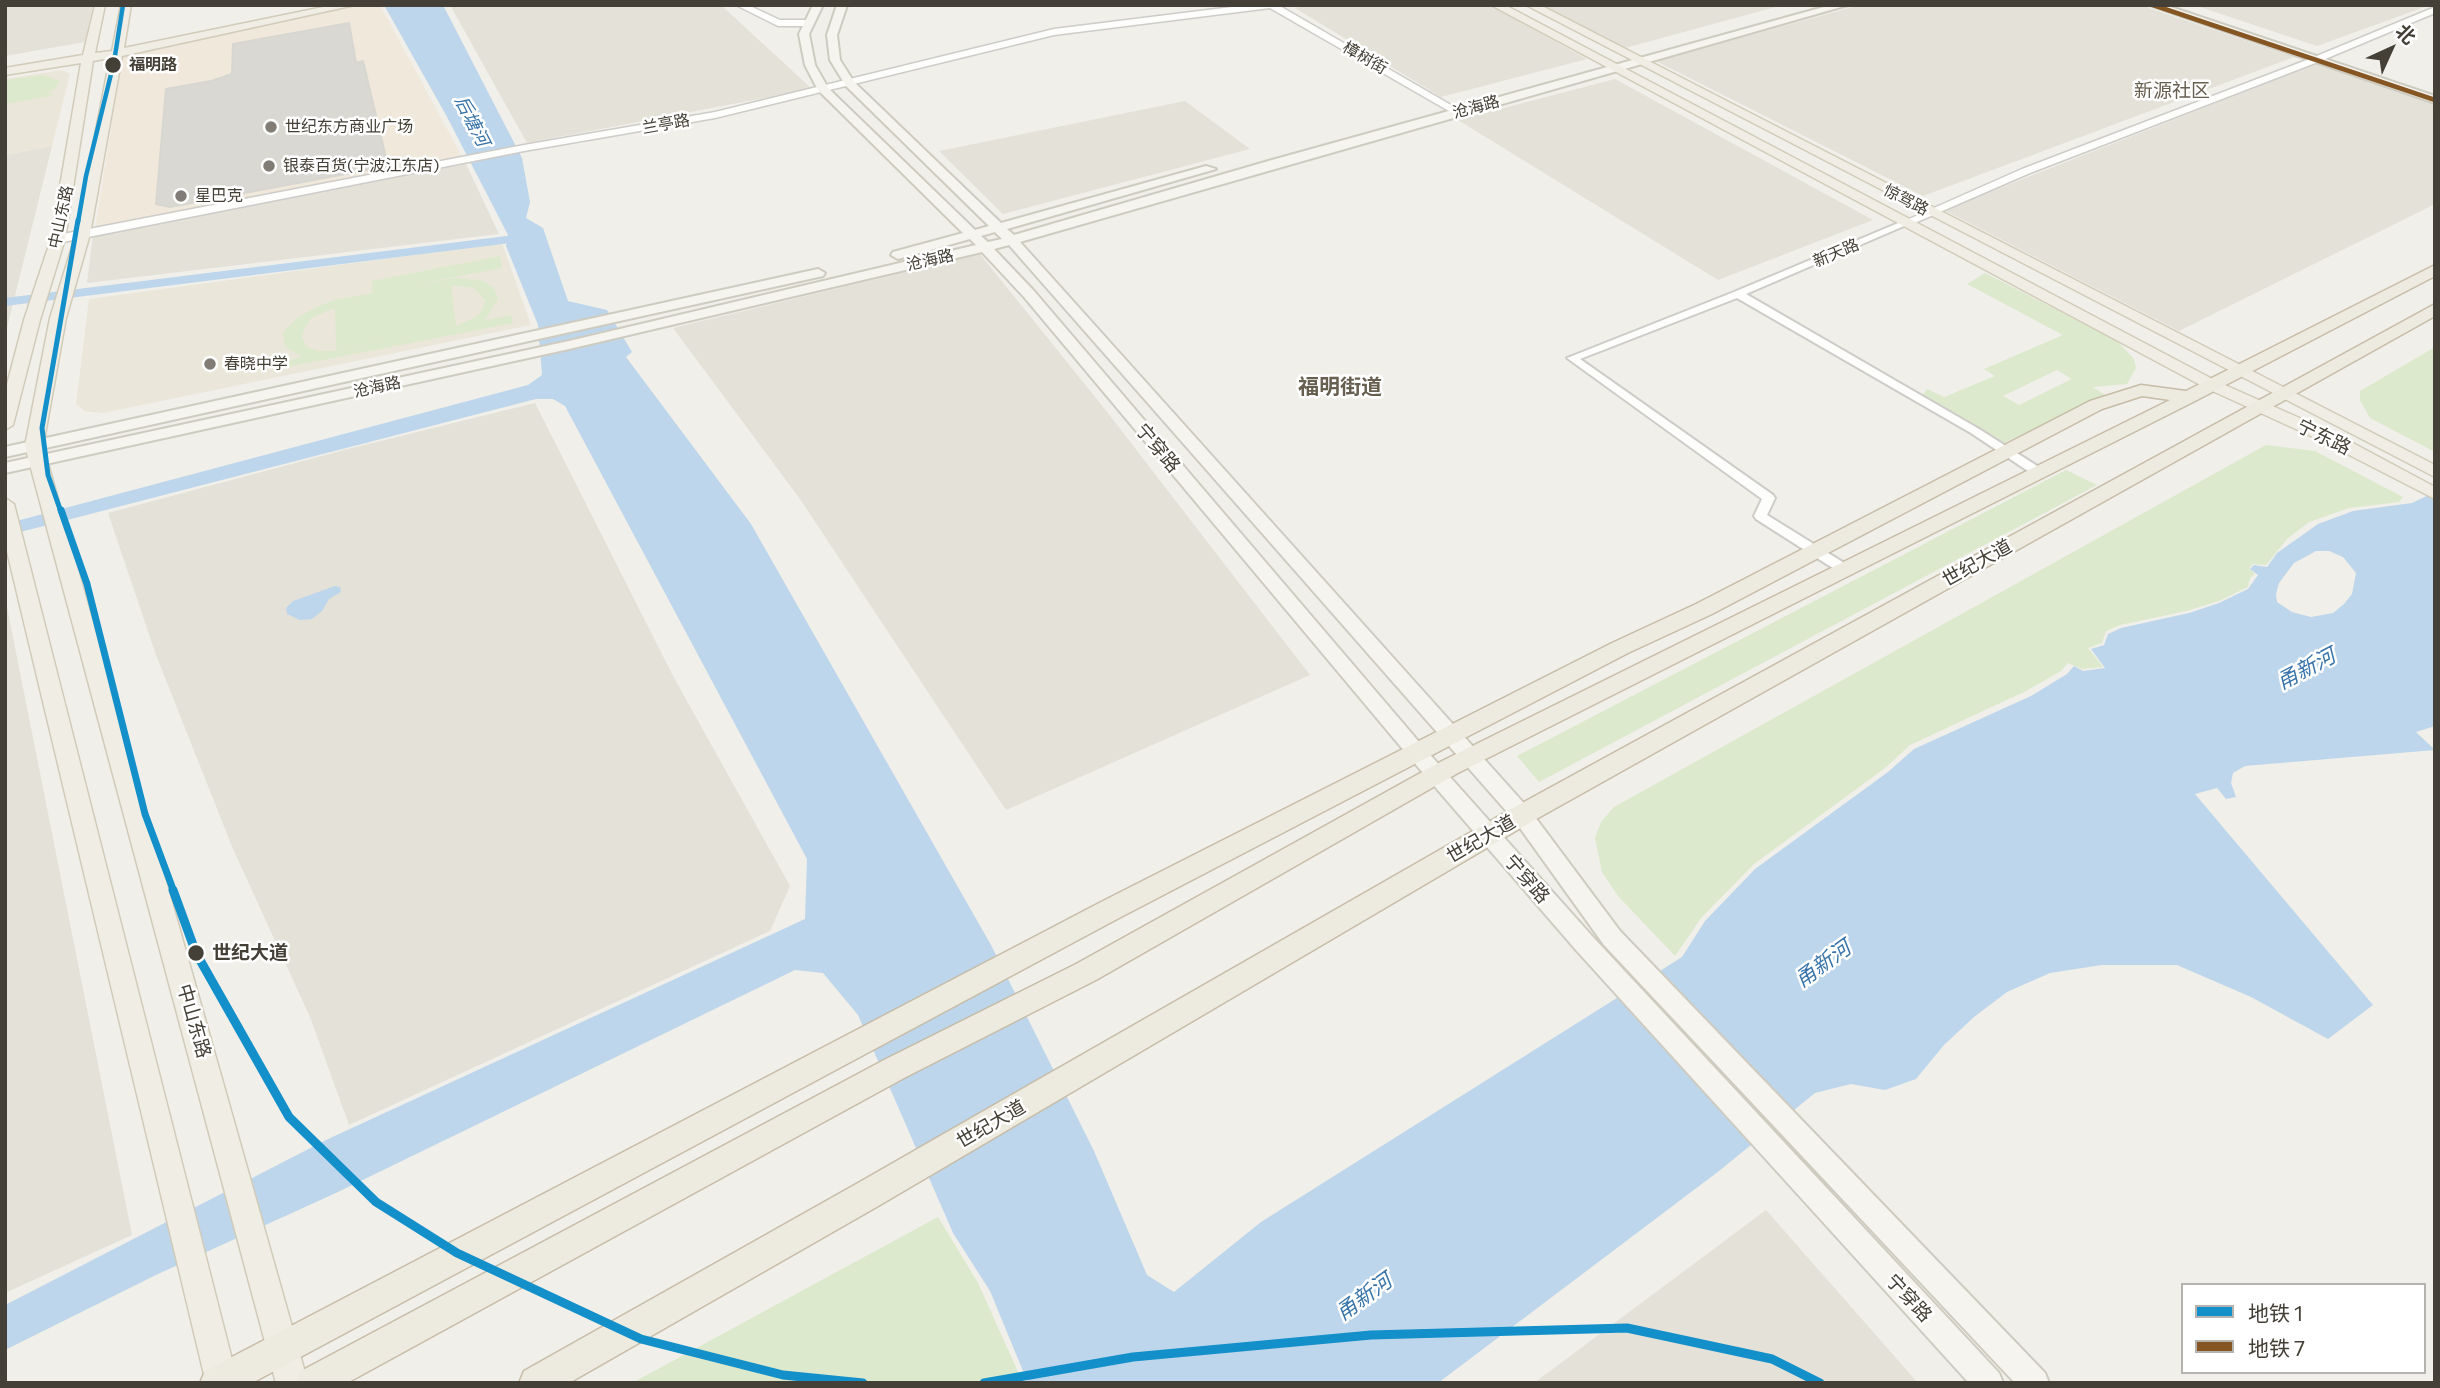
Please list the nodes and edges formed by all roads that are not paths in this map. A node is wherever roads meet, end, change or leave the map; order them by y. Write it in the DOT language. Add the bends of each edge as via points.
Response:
graph roads {
  1 [pos="100,5"];
  2 [pos="126,5"];
  3 [pos="317,5"];
  4 [pos="350,5"];
  5 [pos="740,5"];
  6 [pos="818,5"];
  7 [pos="842,5"];
  8 [pos="1271,5"];
  9 [pos="1496,5"];
  10 [pos="1531,5"];
  11 [pos="1800,5"];
  12 [pos="1843,5"];
  13 [pos="2155,5"];
  14 [pos="2176,5"];
  15 [pos="2435,10"];
  16 [pos="809,23"];
  17 [pos="119,48"];
  18 [pos="89,54"];
  19 [pos="1626,54"];
  20 [pos="2320,57"];
  21 [pos="1600,62"];
  22 [pos="1640,62"];
  23 [pos="5,63"];
  24 [pos="1614,69"];
  25 [pos="5,72"];
  26 [pos="850,84"];
  27 [pos="823,90"];
  28 [pos="2435,91"];
  29 [pos="2435,100"];
  30 [pos="1445,104"];
  31 [pos="1458,112"];
  32 [pos="1928,212"];
  33 [pos="1906,223"];
  34 [pos="998,227"];
  35 [pos="83,234"];
  36 [pos="971,235"];
  37 [pos="58,239"];
  38 [pos="1012,241"];
  39 [pos="985,247"];
  40 [pos="2435,270"];
  41 [pos="1738,294"];
  42 [pos="2435,309"];
  43 [pos="640,320"];
  44 [pos="2237,372"];
  45 [pos="2212,384"];
  46 [pos="2283,393"];
  47 [pos="2189,397"];
  48 [pos="2259,406"];
  49 [pos="5,425"];
  50 [pos="2007,451"];
  51 [pos="5,452"];
  52 [pos="36,454"];
  53 [pos="5,468"];
  54 [pos="2038,472"];
  55 [pos="2435,472"];
  56 [pos="2435,494"];
  57 [pos="5,504"];
  58 [pos="1815,551"];
  59 [pos="1844,569"];
  60 [pos="1453,736"];
  61 [pos="1418,754"];
  62 [pos="1471,757"];
  63 [pos="1438,775"];
  64 [pos="1522,815"];
  65 [pos="1488,834"];
  66 [pos="939,1154"];
  67 [pos="283,1348"];
  68 [pos="220,1382"];
  69 [pos="292,1383"];
  70 [pos="313,1383"];
  71 [pos="536,1383"];
  72 [pos="1989,1383"];
  73 [pos="2035,1383"];
  1 -- 18 [label="main road, 中山东路"];
  2 -- 17 [label="main road, 中山东路"];
  3 -- 17 [label="main road"];
  4 -- 17 [label="main road"];
  5 -- 16 [label="street" via="778,23"];
  6 -- 16 [label="main road"];
  7 -- 26 [label="main road" via="831,35 835,60"];
  8 -- 26 [label="street, 兰亭路" via="1055,32"];
  8 -- 30 [label="street, 樟树街"];
  9 -- 21 [label="main road, 惊驾路"];
  10 -- 19 [label="main road, 惊驾路"];
  11 -- 19 [label="main road, 沧海路"];
  12 -- 22 [label="main road, 沧海路"];
  13 -- 20 [label="main road"];
  14 -- 20 [label="main road"];
  15 -- 20 [label="street, 新天路"];
  16 -- 27 [label="main road" via="804,34"];
  17 -- 18 [label="main road"];
  17 -- 35 [label="main road, 中山东路"];
  18 -- 23 [label="main road"];
  18 -- 25 [label="main road"];
  18 -- 37 [label="main road, 中山东路"];
  19 -- 21 [label="main road, 沧海路"];
  19 -- 22 [label="main road, 惊驾路"];
  20 -- 28 [label="main road"];
  20 -- 29 [label="main road"];
  20 -- 32 [label="street, 新天路"];
  21 -- 24 [label="main road, 惊驾路"];
  21 -- 30 [label="main road, 沧海路"];
  22 -- 24 [label="main road, 沧海路"];
  22 -- 32 [label="main road, 惊驾路"];
  24 -- 31 [label="main road, 沧海路"];
  24 -- 33 [label="main road, 惊驾路"];
  26 -- 27 [label="street, 兰亭路"];
  26 -- 34 [label="main road"];
  27 -- 35 [label="street, 兰亭路" via="715,115"];
  27 -- 36 [label="main road"];
  30 -- 31 [label="street, 樟树街"];
  30 -- 34 [label="main road, 沧海路"];
  31 -- 38 [label="main road, 沧海路"];
  32 -- 33 [label="street, 新天路"];
  32 -- 44 [label="main road, 惊驾路"];
  33 -- 41 [label="street, 新天路"];
  33 -- 45 [label="main road, 惊驾路"];
  34 -- 36 [label="main road, 沧海路"];
  34 -- 38 [label="main road"];
  35 -- 37 [label="street, 兰亭路"];
  35 -- 52 [label="main road, 中山东路" via="58,318"];
  36 -- 39 [label="main road"];
  36 -- 43 [label="main road, 沧海路"];
  37 -- 49 [label="main road, 中山东路"];
  38 -- 39 [label="main road, 沧海路"];
  38 -- 60 [label="main road, 宁穿路"];
  39 -- 43 [label="main road, 沧海路"];
  39 -- 61 [label="main road, 宁穿路"];
  40 -- 44 [label="highway"];
  41 -- 50 [label="street"];
  41 -- 58 [label="street, 新天路" via="1572,358 1769,498 1760,516"];
  42 -- 46 [label="highway, 世纪大道"];
  43 -- 52 [label="main road, 沧海路" via="486,348"];
  43 -- 52 [label="main road, 沧海路" via="501,360"];
  44 -- 45 [label="highway"];
  44 -- 46 [label="main road, 惊驾路"];
  45 -- 47 [label="highway"];
  45 -- 48 [label="main road, 宁东路"];
  46 -- 48 [label="highway, 世纪大道"];
  46 -- 55 [label="main road, 宁东路"];
  47 -- 50 [label="highway" via="2141,390 2096,404"];
  47 -- 54 [label="highway"];
  48 -- 56 [label="main road, 宁东路"];
  48 -- 64 [label="highway, 世纪大道"];
  50 -- 54 [label="street"];
  50 -- 58 [label="highway"];
  51 -- 52 [label="main road, 沧海路"];
  52 -- 53 [label="main road, 沧海路"];
  52 -- 67 [label="main road, 中山东路"];
  54 -- 59 [label="highway"];
  57 -- 68 [label="main road"];
  58 -- 59 [label="street, 新天路"];
  58 -- 60 [label="highway"];
  59 -- 62 [label="highway"];
  60 -- 61 [label="highway"];
  60 -- 62 [label="main road, 宁穿路"];
  61 -- 63 [label="main road, 宁穿路"];
  61 -- 67 [label="highway" via="1045,945"];
  62 -- 63 [label="highway"];
  62 -- 64 [label="main road, 宁穿路"];
  63 -- 65 [label="main road, 宁穿路"];
  63 -- 70 [label="highway" via="1086,972 894,1069"];
  64 -- 65 [label="highway, 世纪大道"];
  64 -- 73 [label="main road, 宁穿路" via="1612,938"];
  65 -- 66 [label="highway, 世纪大道"];
  65 -- 72 [label="main road, 宁穿路"];
  66 -- 71 [label="highway, 世纪大道"];
  67 -- 68 [label="highway"];
  67 -- 69 [label="main road, 中山东路"];
}
